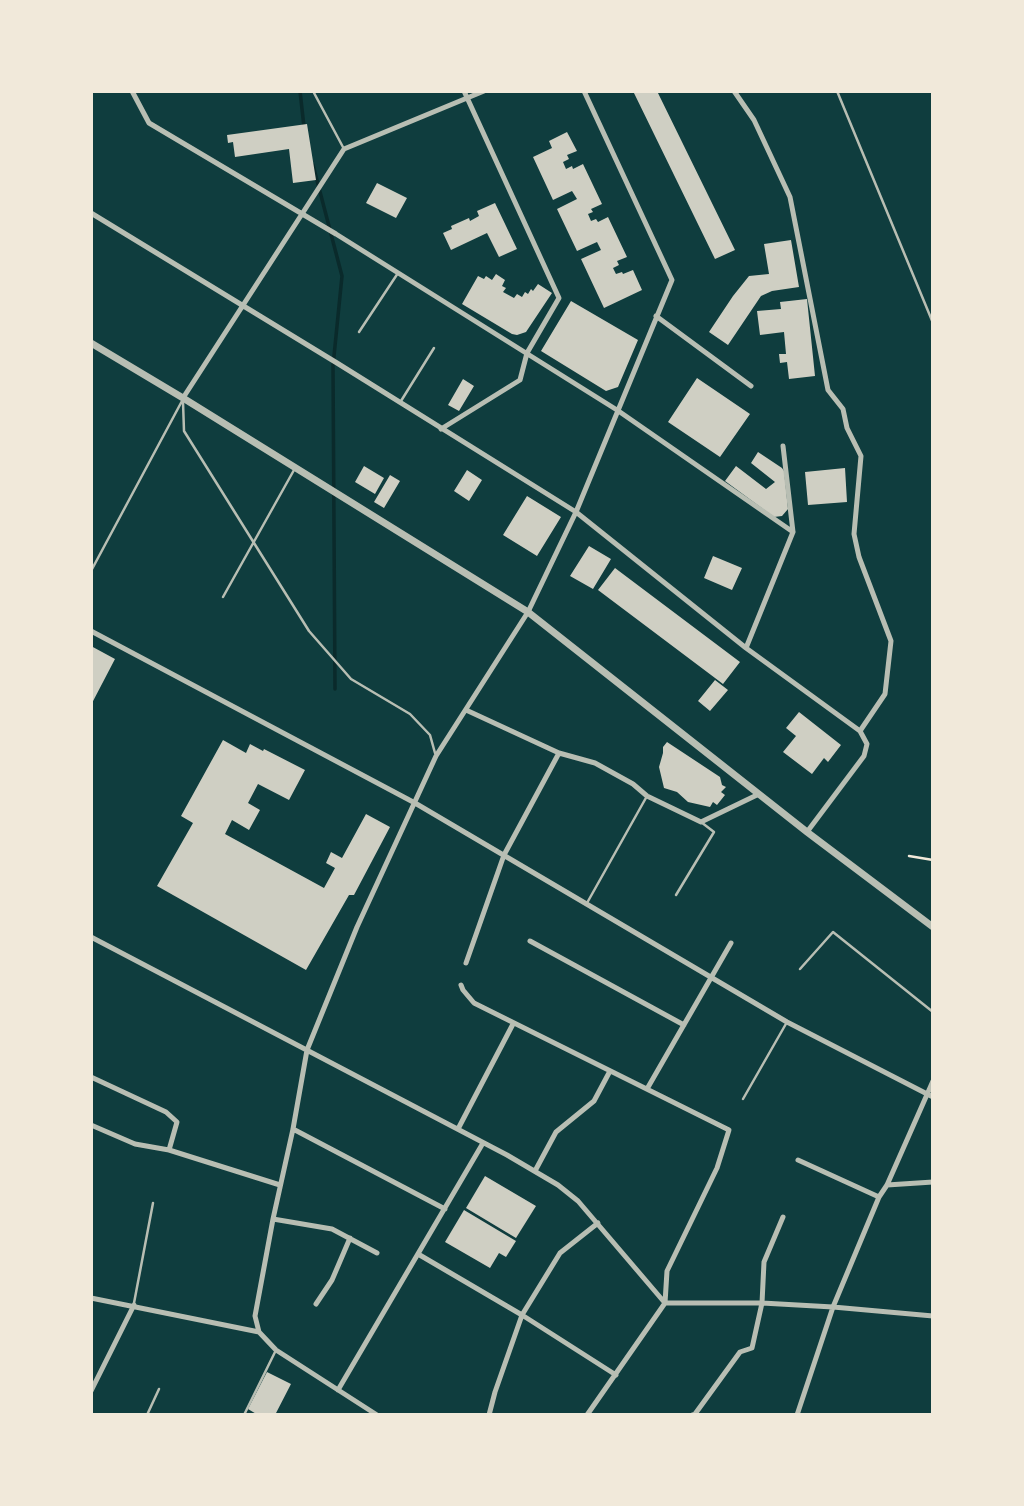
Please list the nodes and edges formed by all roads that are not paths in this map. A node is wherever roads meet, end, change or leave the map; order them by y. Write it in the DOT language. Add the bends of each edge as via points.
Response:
graph roads {
  1 [pos="132,91"];
  2 [pos="313,91"];
  3 [pos="464,91"];
  4 [pos="484,91"];
  5 [pos="584,91"];
  6 [pos="734,91"];
  7 [pos="837,91"];
  8 [pos="467,99"];
  9 [pos="344,149"];
  10 [pos="91,213"];
  11 [pos="303,214"];
  12 [pos="398,273"];
  13 [pos="243,306"];
  14 [pos="656,316"];
  15 [pos="933,323"];
  16 [pos="359,332"];
  17 [pos="91,343"];
  18 [pos="434,348"];
  19 [pos="527,353"];
  20 [pos="751,386"];
  21 [pos="183,398"];
  22 [pos="400,403"];
  23 [pos="617,410"];
  24 [pos="441,429"];
  25 [pos="783,446"];
  26 [pos="295,467"];
  27 [pos="576,512"];
  28 [pos="793,532"];
  29 [pos="253,542"];
  30 [pos="91,571"];
  31 [pos="223,597"];
  32 [pos="528,612"];
  33 [pos="91,631"];
  34 [pos="746,648"];
  35 [pos="466,710"];
  36 [pos="860,731"];
  37 [pos="559,753"];
  38 [pos="436,756"];
  39 [pos="759,794"];
  40 [pos="647,796"];
  41 [pos="415,803"];
  42 [pos="701,821"];
  43 [pos="807,832"];
  44 [pos="504,855"];
  45 [pos="676,895"];
  46 [pos="586,904"];
  47 [pos="933,927"];
  48 [pos="91,937"];
  49 [pos="530,941"];
  50 [pos="731,943"];
  51 [pos="466,963"];
  52 [pos="800,968"];
  53 [pos="711,978"];
  54 [pos="461,985"];
  55 [pos="933,1012"];
  56 [pos="788,1022"];
  57 [pos="513,1024"];
  58 [pos="684,1025"];
  59 [pos="307,1051"];
  60 [pos="610,1071"];
  61 [pos="91,1077"];
  62 [pos="933,1081"];
  63 [pos="647,1089"];
  64 [pos="930,1095"];
  65 [pos="743,1099"];
  66 [pos="91,1125"];
  67 [pos="293,1129"];
  68 [pos="458,1129"];
  69 [pos="483,1143"];
  70 [pos="169,1150"];
  71 [pos="798,1160"];
  72 [pos="535,1171"];
  73 [pos="933,1182"];
  74 [pos="280,1185"];
  75 [pos="887,1185"];
  76 [pos="879,1197"];
  77 [pos="153,1203"];
  78 [pos="445,1209"];
  79 [pos="783,1217"];
  80 [pos="273,1219"];
  81 [pos="598,1223"];
  82 [pos="350,1238"];
  83 [pos="377,1253"];
  84 [pos="418,1254"];
  85 [pos="91,1298"];
  86 [pos="665,1303"];
  87 [pos="762,1303"];
  88 [pos="316,1304"];
  89 [pos="134,1305"];
  90 [pos="833,1307"];
  91 [pos="522,1315"];
  92 [pos="933,1316"];
  93 [pos="259,1332"];
  94 [pos="276,1350"];
  95 [pos="615,1375"];
  96 [pos="159,1390"];
  97 [pos="338,1390"];
  98 [pos="91,1391"];
  99 [pos="147,1415"];
  100 [pos="244,1415"];
  101 [pos="377,1415"];
  102 [pos="489,1415"];
  103 [pos="587,1415"];
  104 [pos="692,1415"];
  105 [pos="797,1415"];
  1 -- 11 [label="street" via="149,123"];
  2 -- 9 [label="lane"];
  3 -- 8 [label="street"];
  4 -- 8 [label="street"];
  5 -- 14 [label="street" via="672,280"];
  6 -- 36 [label="street" via="754,120 790,197 828,390 843,409 861,456 854,534 891,641 885,694"];
  7 -- 15 [label="lane"];
  8 -- 9 [label="street"];
  8 -- 19 [label="street" via="559,298"];
  9 -- 11 [label="street"];
  10 -- 13 [label="street"];
  11 -- 12 [label="street"];
  11 -- 13 [label="street"];
  12 -- 16 [label="lane"];
  12 -- 19 [label="street"];
  13 -- 21 [label="street"];
  13 -- 22 [label="street"];
  14 -- 20 [label="street"];
  14 -- 23 [label="street"];
  17 -- 21 [label="street"];
  18 -- 22 [label="lane"];
  19 -- 23 [label="street"];
  19 -- 24 [label="street" via="520,380"];
  21 -- 26 [label="street"];
  21 -- 29 [label="lane" via="184,431"];
  21 -- 30 [label="lane"];
  22 -- 24 [label="street"];
  23 -- 27 [label="street"];
  23 -- 28 [label="street"];
  24 -- 27 [label="street"];
  25 -- 28 [label="street"];
  26 -- 29 [label="lane"];
  26 -- 32 [label="street"];
  27 -- 32 [label="street"];
  27 -- 34 [label="street"];
  28 -- 34 [label="street"];
  29 -- 31 [label="lane"];
  29 -- 38 [label="lane" via="309,631 351,679 410,714 430,735"];
  32 -- 35 [label="street"];
  32 -- 39 [label="street"];
  33 -- 41 [label="street"];
  34 -- 36 [label="street"];
  35 -- 37 [label="street"];
  35 -- 38 [label="street"];
  36 -- 43 [label="street" via="867,744 864,756"];
  37 -- 40 [label="street" via="595,763"];
  37 -- 44 [label="street"];
  38 -- 41 [label="street"];
  39 -- 42 [label="street"];
  39 -- 43 [label="street"];
  40 -- 42 [label="street"];
  40 -- 46 [label="lane"];
  41 -- 44 [label="street"];
  41 -- 59 [label="street" via="357,927"];
  42 -- 45 [label="lane" via="714,832"];
  43 -- 47 [label="street"];
  44 -- 46 [label="street"];
  44 -- 51 [label="street"];
  46 -- 53 [label="street"];
  48 -- 59 [label="street"];
  49 -- 58 [label="street"];
  50 -- 53 [label="street"];
  52 -- 55 [label="lane" via="833,932"];
  53 -- 56 [label="street"];
  53 -- 58 [label="street"];
  54 -- 57 [label="street" via="474,1003"];
  56 -- 64 [label="street"];
  56 -- 65 [label="lane"];
  57 -- 60 [label="street"];
  57 -- 68 [label="street"];
  58 -- 63 [label="street"];
  59 -- 67 [label="street"];
  59 -- 68 [label="street"];
  60 -- 63 [label="street"];
  60 -- 72 [label="street" via="594,1101 556,1132"];
  61 -- 70 [label="street" via="166,1112 177,1122"];
  62 -- 64 [label="street"];
  63 -- 86 [label="street" via="729,1130 717,1168 667,1270"];
  64 -- 75 [label="street"];
  66 -- 70 [label="street" via="135,1144"];
  67 -- 74 [label="street"];
  67 -- 78 [label="street"];
  68 -- 69 [label="street"];
  69 -- 72 [label="street"];
  69 -- 78 [label="street"];
  70 -- 74 [label="street"];
  71 -- 76 [label="street"];
  72 -- 81 [label="street" via="578,1201"];
  73 -- 75 [label="street"];
  74 -- 80 [label="street"];
  75 -- 76 [label="street"];
  76 -- 90 [label="street"];
  77 -- 89 [label="lane"];
  78 -- 84 [label="street"];
  79 -- 87 [label="street" via="764,1262"];
  80 -- 82 [label="street" via="332,1229"];
  80 -- 93 [label="street" via="255,1316"];
  81 -- 86 [label="street"];
  81 -- 91 [label="street" via="560,1253"];
  82 -- 83 [label="street"];
  82 -- 88 [label="street"];
  84 -- 91 [label="street"];
  84 -- 97 [label="street"];
  85 -- 89 [label="street"];
  86 -- 87 [label="street"];
  86 -- 95 [label="street"];
  87 -- 90 [label="street"];
  87 -- 104 [label="street" via="752,1348 740,1352"];
  89 -- 93 [label="street"];
  89 -- 98 [label="street"];
  90 -- 92 [label="street"];
  90 -- 105 [label="street"];
  91 -- 95 [label="street"];
  91 -- 102 [label="street"];
  93 -- 94 [label="street"];
  94 -- 97 [label="street"];
  94 -- 100 [label="lane"];
  95 -- 103 [label="street"];
  96 -- 99 [label="lane"];
  97 -- 101 [label="street"];
}
